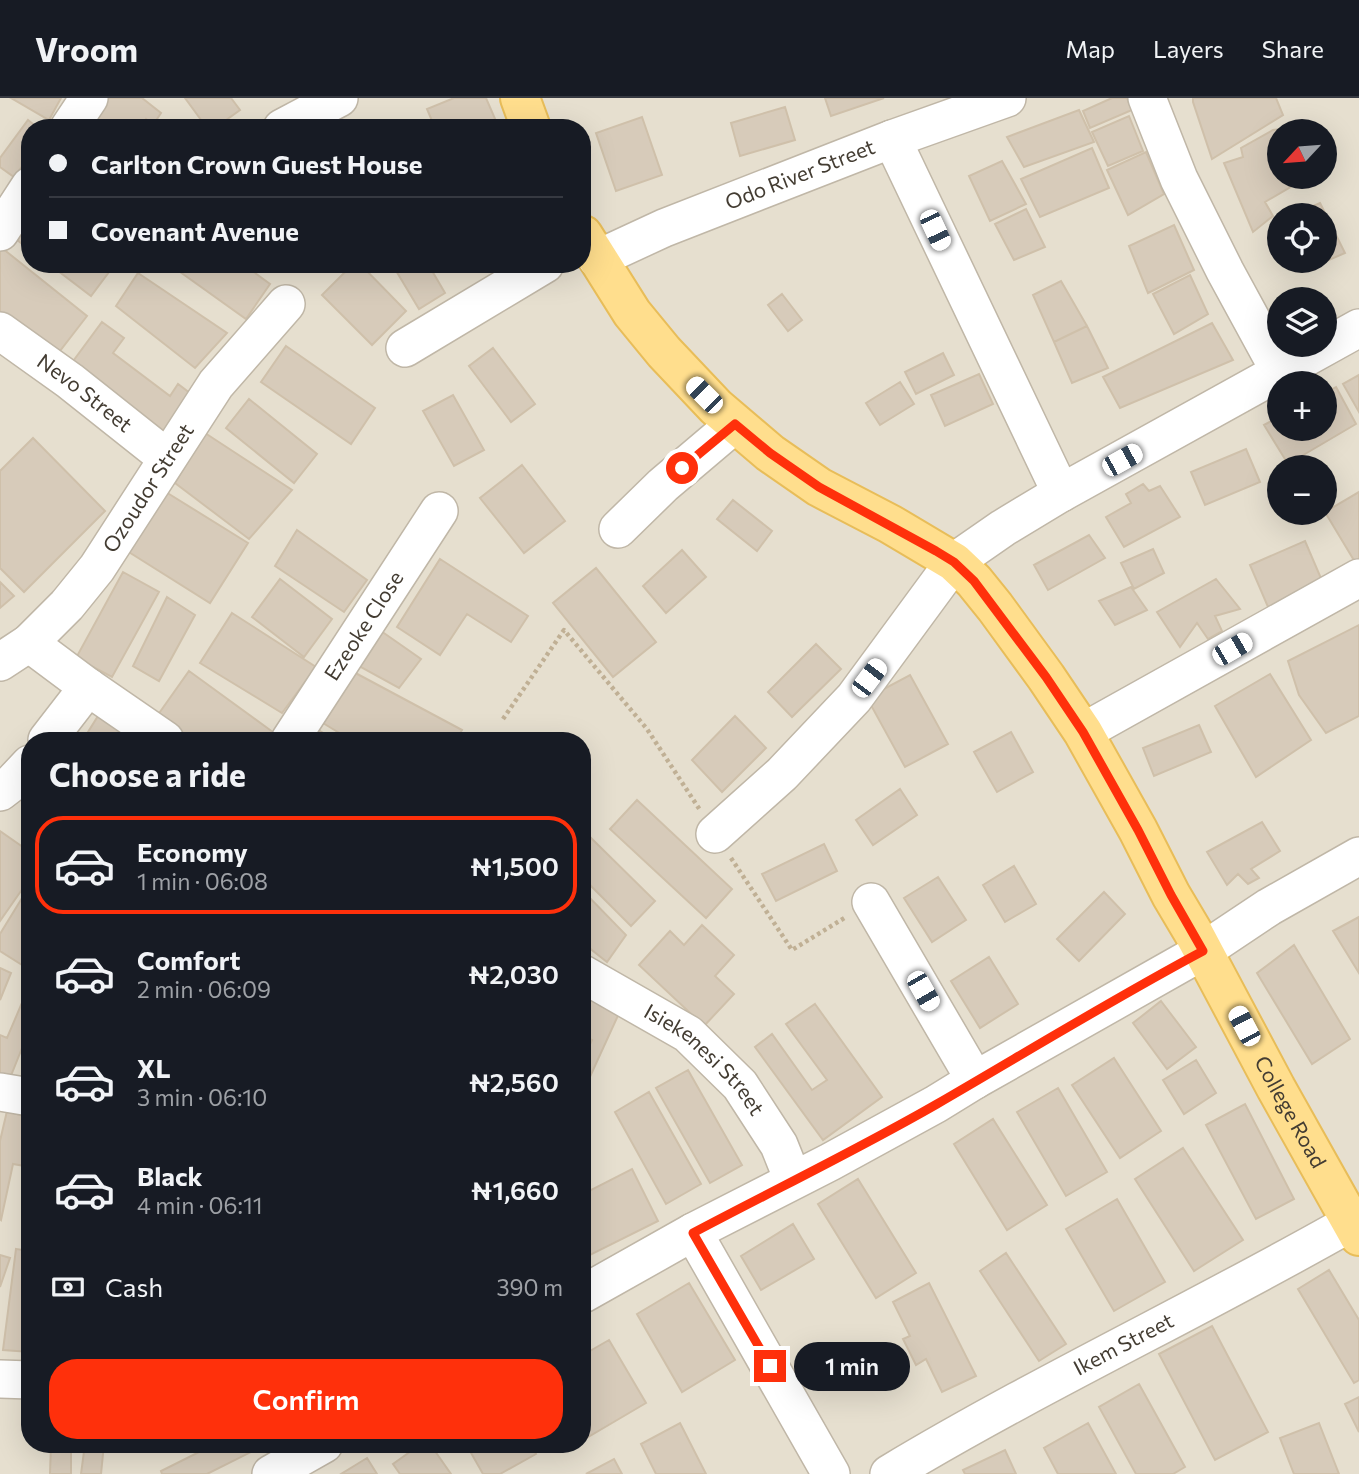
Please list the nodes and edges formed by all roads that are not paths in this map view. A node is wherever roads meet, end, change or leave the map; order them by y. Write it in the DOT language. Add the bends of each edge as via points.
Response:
graph roads {
  1 [pos="89,98"];
  2 [pos="339,98"];
  3 [pos="520,98"];
  4 [pos="1007,98"];
  5 [pos="1147,98"];
  6 [pos="75,119"];
  7 [pos="299,119"];
  8 [pos="528,119"];
  9 [pos="892,139"];
  10 [pos="21,200"];
  11 [pos="0,232"];
  12 [pos="591,243"];
  13 [pos="591,250"];
  14 [pos="530,273"];
  15 [pos="286,304"];
  16 [pos="1359,328"];
  17 [pos="0,331"];
  18 [pos="404,348"];
  19 [pos="1279,371"];
  20 [pos="1282,371"];
  21 [pos="1267,379"];
  22 [pos="735,424"];
  23 [pos="167,458"];
  24 [pos="1061,493"];
  25 [pos="439,512"];
  26 [pos="618,529"];
  27 [pos="954,562"];
  28 [pos="1359,578"];
  29 [pos="15,652"];
  30 [pos="88,687"];
  31 [pos="53,732"];
  32 [pos="153,732"];
  33 [pos="295,732"];
  34 [pos="1083,732"];
  35 [pos="21,774"];
  36 [pos="0,792"];
  37 [pos="715,834"];
  38 [pos="1359,856"];
  39 [pos="871,902"];
  40 [pos="1203,951"];
  41 [pos="591,979"];
  42 [pos="975,1080"];
  43 [pos="0,1092"];
  44 [pos="21,1096"];
  45 [pos="793,1180"];
  46 [pos="1356,1225"];
  47 [pos="693,1233"];
  48 [pos="591,1290"];
  49 [pos="0,1379"];
  50 [pos="21,1380"];
  51 [pos="308,1453"];
  52 [pos="271,1474"];
  53 [pos="831,1474"];
  54 [pos="889,1474"];
  1 -- 6 [label="street"];
  2 -- 7 [label="street"];
  3 -- 8 [label="main road"];
  4 -- 9 [label="street, Odo River Street"];
  5 -- 19 [label="street" via="1179,179"];
  9 -- 12 [label="street, Odo River Street" via="664,228"];
  9 -- 24 [label="street"];
  10 -- 11 [label="street"];
  13 -- 22 [label="main road, College Road" via="663,352"];
  14 -- 18 [label="street"];
  15 -- 23 [label="street, Ozoudor Street" via="216,384"];
  16 -- 20 [label="street"];
  17 -- 23 [label="street, Nevo Street"];
  21 -- 24 [label="street"];
  22 -- 26 [label="street"];
  22 -- 27 [label="main road, College Road" via="819,487"];
  23 -- 29 [label="street, Ozoudor Street" via="97,568 67,605"];
  24 -- 27 [label="street"];
  25 -- 33 [label="street, Ezeoke Close"];
  27 -- 34 [label="main road, College Road" via="1019,639"];
  27 -- 37 [label="street" via="854,698 782,774"];
  28 -- 34 [label="street"];
  29 -- 30 [label="street"];
  30 -- 31 [label="street"];
  30 -- 32 [label="street"];
  34 -- 40 [label="main road, College Road"];
  35 -- 36 [label="street"];
  38 -- 40 [label="street"];
  39 -- 42 [label="street"];
  40 -- 42 [label="street"];
  40 -- 46 [label="main road, College Road"];
  41 -- 45 [label="street, Isiekenesi Street" via="688,1034 740,1085 779,1146"];
  42 -- 45 [label="street"];
  43 -- 44 [label="street"];
  45 -- 47 [label="street"];
  46 -- 54 [label="street, Ikem Street" via="1025,1396"];
  47 -- 48 [label="street"];
  47 -- 53 [label="street"];
  49 -- 50 [label="street"];
  51 -- 52 [label="street"];
}
